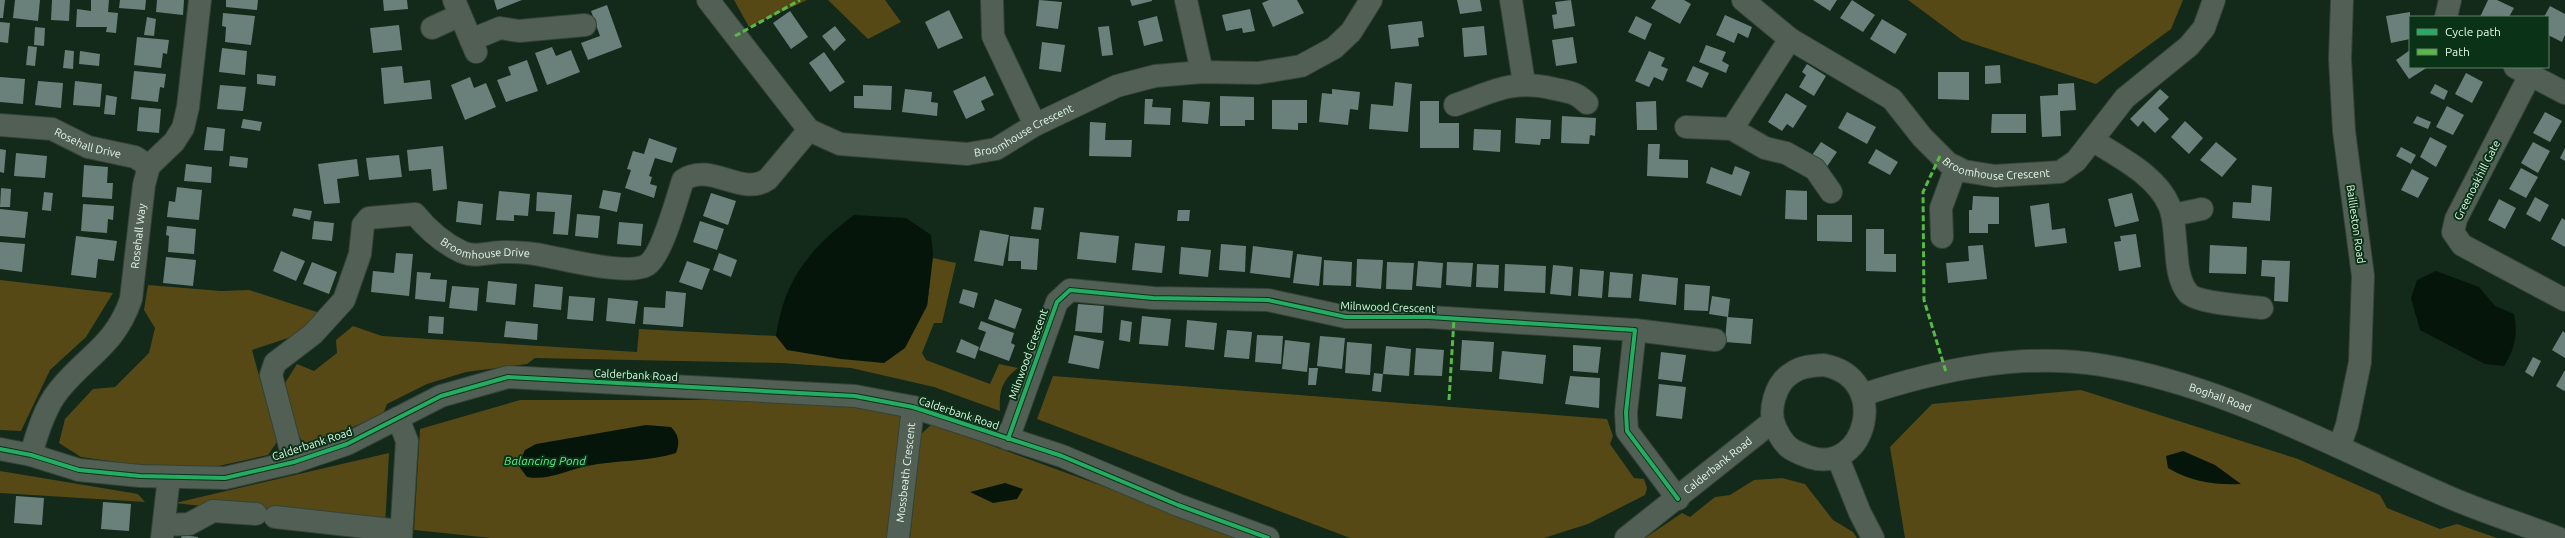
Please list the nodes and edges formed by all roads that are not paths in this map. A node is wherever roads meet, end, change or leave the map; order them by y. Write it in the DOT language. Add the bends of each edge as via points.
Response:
graph roads {
  1 [pos="200,0"];
  2 [pos="708,0"];
  3 [pos="992,0"];
  4 [pos="1186,0"];
  5 [pos="1371,0"];
  6 [pos="1511,0"];
  7 [pos="1743,0"];
  8 [pos="2214,0"];
  9 [pos="2342,0"];
  10 [pos="2450,0"];
  11 [pos="457,8"];
  12 [pos="2446,16"];
  13 [pos="585,25"];
  14 [pos="432,28"];
  15 [pos="1790,39"];
  16 [pos="2523,71"];
  17 [pos="1202,72"];
  18 [pos="1524,83"];
  19 [pos="2565,93"];
  20 [pos="1588,103"];
  21 [pos="1455,105"];
  22 [pos="0,125"];
  23 [pos="1036,125"];
  24 [pos="1686,127"];
  25 [pos="1732,128"];
  26 [pos="809,130"];
  27 [pos="2094,140"];
  28 [pos="149,166"];
  29 [pos="1956,167"];
  30 [pos="1831,192"];
  31 [pos="2202,209"];
  32 [pos="2173,215"];
  33 [pos="1942,237"];
  34 [pos="2565,300"];
  35 [pos="2262,308"];
  36 [pos="1635,330"];
  37 [pos="1715,340"];
  38 [pos="1862,395"];
  39 [pos="913,407"];
  40 [pos="398,418"];
  41 [pos="1772,422"];
  42 [pos="1008,439"];
  43 [pos="2340,446"];
  44 [pos="0,449"];
  45 [pos="31,455"];
  46 [pos="1838,458"];
  47 [pos="294,462"];
  48 [pos="169,477"];
  49 [pos="1678,499"];
  50 [pos="163,532"];
  51 [pos="401,534"];
  52 [pos="898,538"];
  53 [pos="1268,538"];
  54 [pos="1626,538"];
  55 [pos="1873,538"];
  56 [pos="2558,538"];
  1 -- 28 [label="street" via="188,107 183,128 174,142"];
  2 -- 26 [label="street, Broomhouse Crescent"];
  3 -- 23 [label="street" via="993,36"];
  4 -- 17 [label="street"];
  5 -- 17 [label="street, Broomhouse Crescent" via="1346,37 1334,48 1301,66 1258,73"];
  6 -- 18 [label="street"];
  7 -- 15 [label="street, Broomhouse Crescent"];
  8 -- 27 [label="street, Broomhouse Crescent" via="2204,28 2189,46 2125,98"];
  9 -- 43 [label="street, Baillieston Road" via="2340,59 2344,130 2363,276 2360,362"];
  10 -- 12 [label="street"];
  11 -- 13 [label="street" via="473,46 500,28 519,31"];
  11 -- 14 [label="street"];
  15 -- 25 [label="street"];
  15 -- 29 [label="street, Broomhouse Crescent" via="1892,99 1940,156"];
  16 -- 19 [label="street"];
  16 -- 34 [label="street, Greenoakhill Gate" via="2456,219 2453,232 2462,245"];
  17 -- 23 [label="street, Broomhouse Crescent" via="1155,76 1117,86"];
  18 -- 20 [label="street" via="1578,93"];
  18 -- 21 [label="street"];
  22 -- 28 [label="street, Rosehall Drive" via="52,129 88,147 135,157"];
  23 -- 26 [label="street, Broomhouse Crescent" via="996,149 967,154 840,144"];
  24 -- 25 [label="street"];
  25 -- 30 [label="street" via="1765,148 1786,153 1815,168"];
  26 -- 47 [label="street, Broomhouse Drive" via="761,184 750,186 702,173 691,174 683,180 661,245 648,265 633,270 565,261 545,255 503,252 479,255 463,252 429,231 415,214 369,218 363,225 360,254 344,300 318,329 275,363 271,375"];
  27 -- 29 [label="street, Broomhouse Crescent" via="2076,162 2060,172 1995,176 1964,171"];
  27 -- 32 [label="street" via="2158,186"];
  28 -- 45 [label="street, Rosehall Way" via="144,185 131,299 125,316 102,348 59,390 50,404"];
  29 -- 33 [label="street" via="1941,208"];
  31 -- 32 [label="street"];
  32 -- 35 [label="street" via="2180,280 2189,294 2201,299"];
  36 -- 37 [label="street, Milnwood Crescent"];
  36 -- 42 [label="street, Milnwood Crescent" via="1429,317 1346,317 1268,300 1153,298 1070,290 1057,302"];
  36 -- 49 [label="street" via="1626,412 1627,431"];
  38 -- 41 [label="street" via="1852,376 1838,368 1824,365 1807,366 1791,373 1781,385 1773,402"];
  38 -- 43 [label="street, Boghall Road" via="1924,375 2002,362 2052,361 2100,365 2148,375 2199,390"];
  38 -- 46 [label="street" via="1865,407 1864,426 1849,449"];
  39 -- 40 [label="street, Calderbank Road" via="855,396 508,377 441,396"];
  39 -- 42 [label="street, Calderbank Road"];
  39 -- 52 [label="street, Mossbeath Crescent"];
  40 -- 47 [label="street, Calderbank Road" via="347,444"];
  40 -- 51 [label="street" via="407,441"];
  41 -- 46 [label="street" via="1785,445 1797,453 1817,460"];
  41 -- 49 [label="street, Calderbank Road"];
  42 -- 53 [label="street, Calderbank Road" via="1062,456 1178,505"];
  43 -- 56 [label="street, Boghall Road" via="2452,498"];
  44 -- 45 [label="street, Calderbank Road"];
  45 -- 48 [label="street, Calderbank Road" via="79,470"];
  46 -- 55 [label="street"];
  47 -- 48 [label="street, Calderbank Road" via="225,478"];
  48 -- 50 [label="street"];
  49 -- 54 [label="street, Calderbank Road"];
  50 -- 51 [label="street" via="189,524 213,511 265,515"];
}
